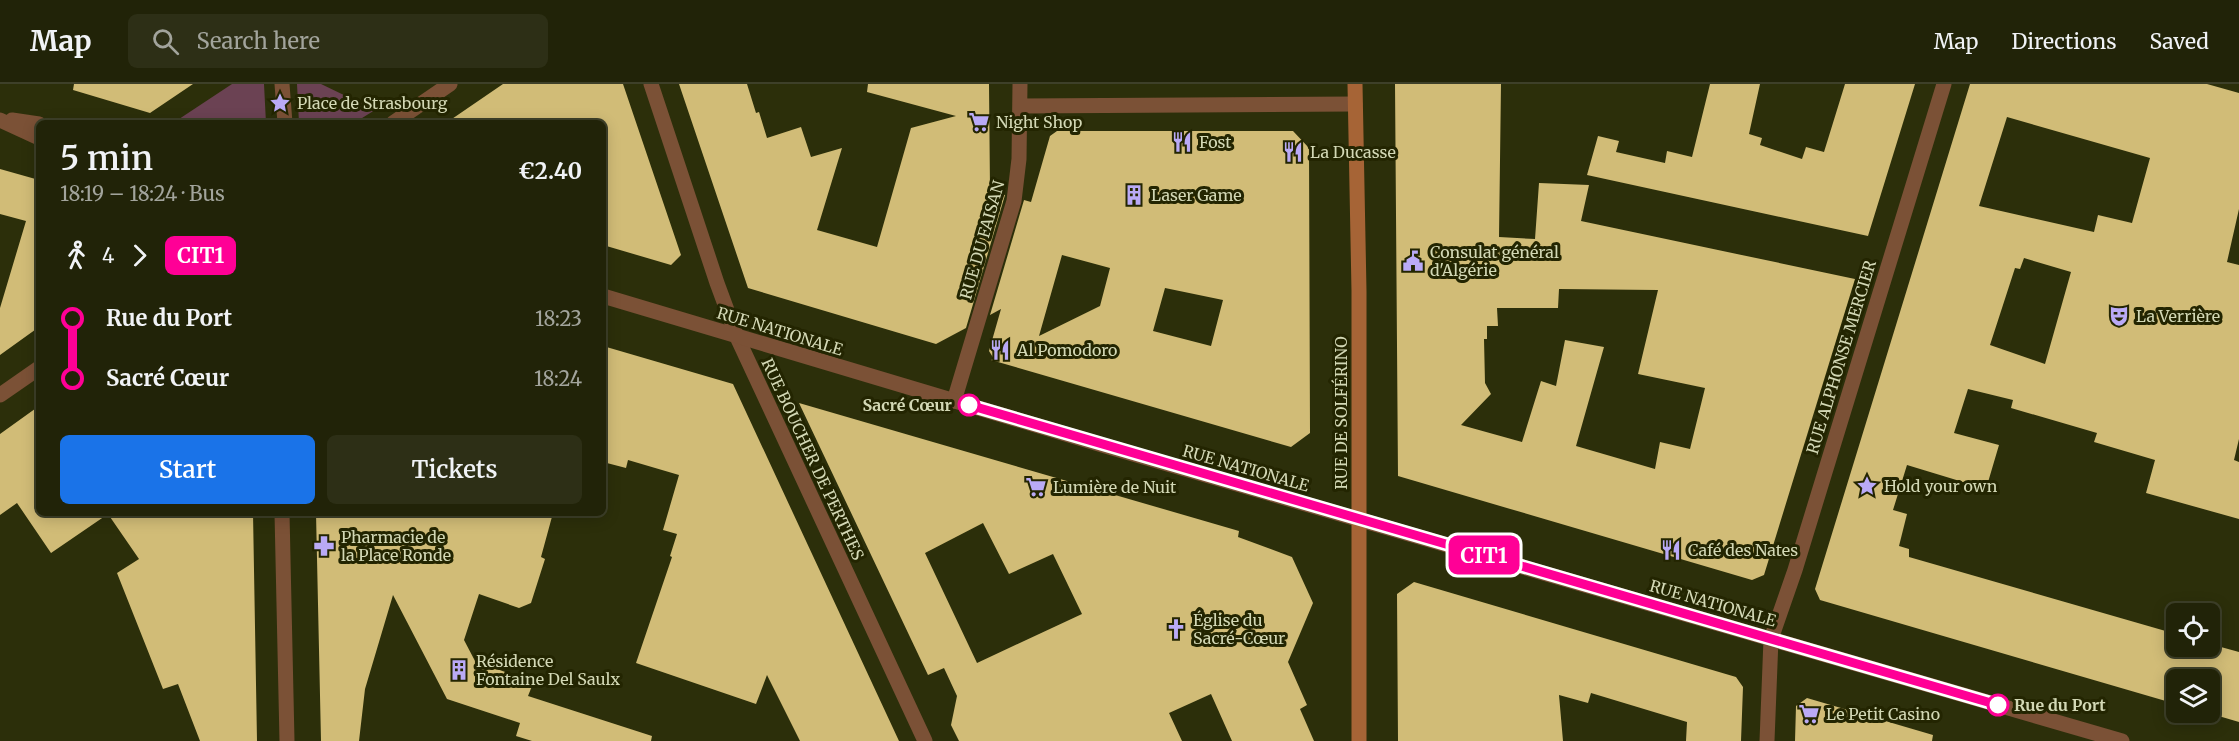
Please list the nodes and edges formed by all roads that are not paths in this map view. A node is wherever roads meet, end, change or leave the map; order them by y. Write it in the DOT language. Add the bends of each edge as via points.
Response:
graph roads {
  1 [pos="282,84"];
  2 [pos="450,84"];
  3 [pos="651,84"];
  4 [pos="1020,84"];
  5 [pos="1355,84"];
  6 [pos="1944,84"];
  7 [pos="1355,104"];
  8 [pos="1020,106"];
  9 [pos="0,119"];
  10 [pos="285,120"];
  11 [pos="397,120"];
  12 [pos="36,124"];
  13 [pos="36,137"];
  14 [pos="606,297"];
  15 [pos="737,337"];
  16 [pos="36,370"];
  17 [pos="0,395"];
  18 [pos="954,401"];
  19 [pos="282,516"];
  20 [pos="1360,520"];
  21 [pos="1771,639"];
  22 [pos="287,741"];
  23 [pos="925,741"];
  24 [pos="1359,741"];
  25 [pos="1767,741"];
  26 [pos="2122,741"];
  1 -- 10 [label="street"];
  2 -- 11 [label="street"];
  3 -- 15 [label="street, RUE BOUCHER DE PERTHES"];
  4 -- 8 [label="street, RUE DU FAISAN"];
  5 -- 7 [label="main road, RUE DE SOLFÉRINO"];
  6 -- 21 [label="street, RUE ALPHONSE MERCIER"];
  7 -- 8 [label="street"];
  7 -- 20 [label="main road, RUE DE SOLFÉRINO"];
  8 -- 18 [label="street, RUE DU FAISAN" via="1014,201"];
  9 -- 12 [label="street"];
  9 -- 13 [label="street"];
  14 -- 15 [label="street, RUE NATIONALE"];
  15 -- 18 [label="street, RUE NATIONALE"];
  15 -- 23 [label="street, RUE BOUCHER DE PERTHES"];
  16 -- 17 [label="street"];
  18 -- 20 [label="street, RUE NATIONALE"];
  19 -- 22 [label="street"];
  20 -- 21 [label="street, RUE NATIONALE"];
  20 -- 24 [label="main road, RUE DE SOLFÉRINO"];
  21 -- 25 [label="street, RUE ALPHONSE MERCIER"];
  21 -- 26 [label="street, RUE NATIONALE"];
}
